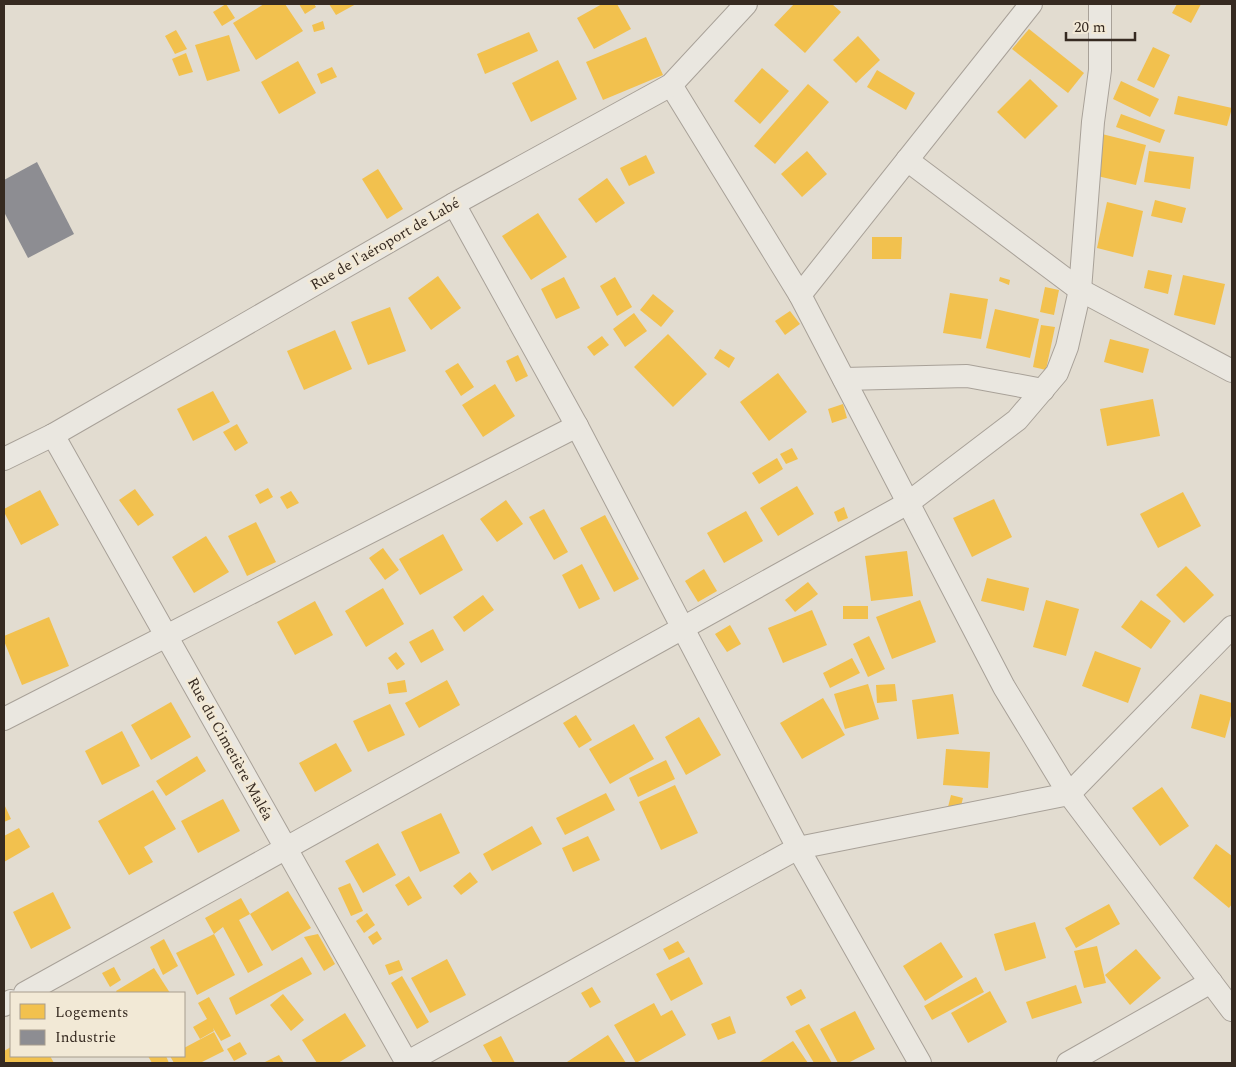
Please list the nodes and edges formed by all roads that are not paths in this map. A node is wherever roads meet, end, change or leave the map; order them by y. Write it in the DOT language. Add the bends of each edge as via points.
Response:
graph roads {
  1 [pos="746,4"];
  2 [pos="1031,4"];
  3 [pos="1100,4"];
  4 [pos="672,85"];
  5 [pos="907,160"];
  6 [pos="454,204"];
  7 [pos="1080,290"];
  8 [pos="800,295"];
  9 [pos="1232,372"];
  10 [pos="844,379"];
  11 [pos="1043,390"];
  12 [pos="577,426"];
  13 [pos="54,435"];
  14 [pos="4,460"];
  15 [pos="908,503"];
  16 [pos="1232,627"];
  17 [pos="683,628"];
  18 [pos="167,636"];
  19 [pos="4,719"];
  20 [pos="1069,794"];
  21 [pos="286,848"];
  22 [pos="798,848"];
  23 [pos="1211,982"];
  24 [pos="27,992"];
  25 [pos="1232,1010"];
  26 [pos="407,1063"];
  27 [pos="920,1063"];
  28 [pos="1068,1063"];
  1 -- 4 [label="street, Rue de l'aéroport de Labé"];
  2 -- 5 [label="street"];
  3 -- 7 [label="street" via="1100,70"];
  4 -- 6 [label="street, Rue de l'aéroport de Labé"];
  4 -- 8 [label="street"];
  5 -- 7 [label="street"];
  5 -- 8 [label="street"];
  6 -- 12 [label="street"];
  6 -- 13 [label="street, Rue de l'aéroport de Labé"];
  7 -- 9 [label="street"];
  7 -- 11 [label="street" via="1067,347 1057,373"];
  8 -- 10 [label="street"];
  10 -- 11 [label="street" via="967,376"];
  10 -- 15 [label="street"];
  11 -- 15 [label="street" via="1017,420"];
  12 -- 17 [label="street"];
  12 -- 18 [label="street"];
  13 -- 14 [label="street, Rue de l'aéroport de Labé"];
  13 -- 18 [label="street, Rue du Cimetière Maléa"];
  15 -- 17 [label="street"];
  15 -- 20 [label="street" via="1004,687"];
  16 -- 20 [label="street"];
  17 -- 21 [label="street"];
  17 -- 22 [label="street"];
  18 -- 19 [label="street"];
  18 -- 21 [label="street, Rue du Cimetière Maléa"];
  20 -- 22 [label="street"];
  20 -- 23 [label="street"];
  21 -- 24 [label="street"];
  21 -- 26 [label="street, Rue du Cimetière Maléa"];
  22 -- 26 [label="street"];
  22 -- 27 [label="street"];
  23 -- 25 [label="street"];
  23 -- 28 [label="street"];
}
